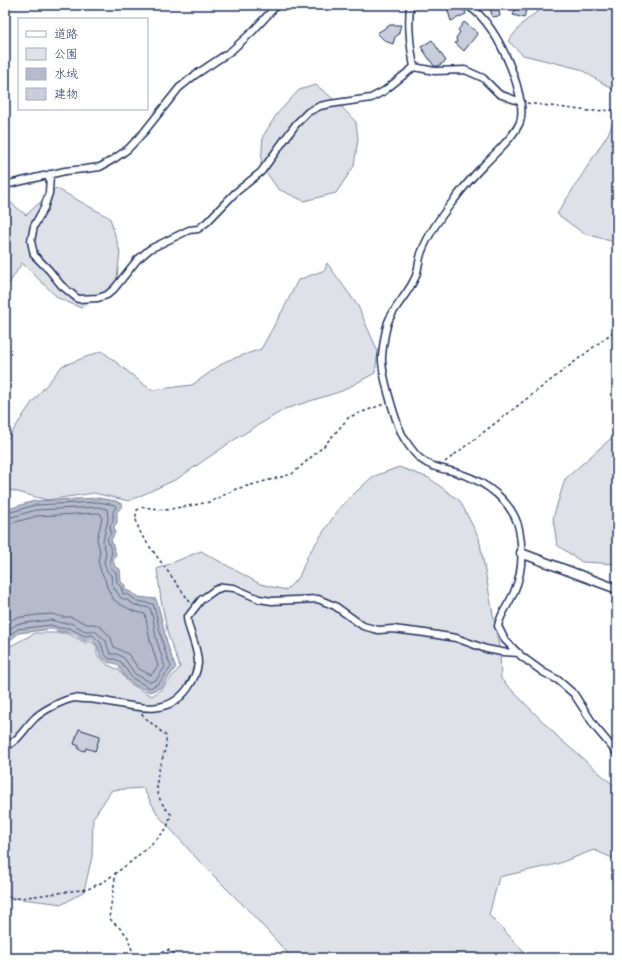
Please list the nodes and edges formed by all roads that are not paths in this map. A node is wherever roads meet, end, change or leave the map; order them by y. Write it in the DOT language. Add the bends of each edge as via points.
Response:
graph roads {
  1 [pos="277,5"];
  2 [pos="410,5"];
  3 [pos="464,5"];
  4 [pos="414,67"];
  5 [pos="521,102"];
  6 [pos="50,174"];
  7 [pos="5,185"];
  8 [pos="521,553"];
  9 [pos="617,589"];
  10 [pos="518,653"];
  11 [pos="5,747"];
  12 [pos="617,753"];
  1 -- 6 [label="street" via="231,51 179,88 128,149 100,167"];
  2 -- 4 [label="street" via="408,26"];
  3 -- 5 [label="street" via="482,18 504,51 514,74"];
  4 -- 5 [label="street" via="435,71 465,70 483,78 499,94"];
  4 -- 6 [label="street" via="384,91 370,98 320,106 308,112 296,124 261,172 234,193 207,222 198,229 189,230 150,249 107,295 98,298 78,299 61,285 34,255 31,241 34,226 49,193"];
  5 -- 8 [label="street" via="522,114 519,124 503,146 453,201 432,230 421,253 415,279 388,322 382,356 396,417 405,440 421,460 482,483 501,497 514,515"];
  6 -- 7 [label="street"];
  8 -- 9 [label="street"];
  8 -- 10 [label="street" via="522,564 518,582 500,616 498,626 505,640"];
  10 -- 11 [label="street" via="486,649 456,638 393,629 378,630 363,626 335,606 318,599 272,601 223,586 201,600 187,618 198,663 195,676 182,697 174,703 149,708 74,698 35,718 16,740"];
  10 -- 12 [label="street" via="574,694 596,728"];
}
